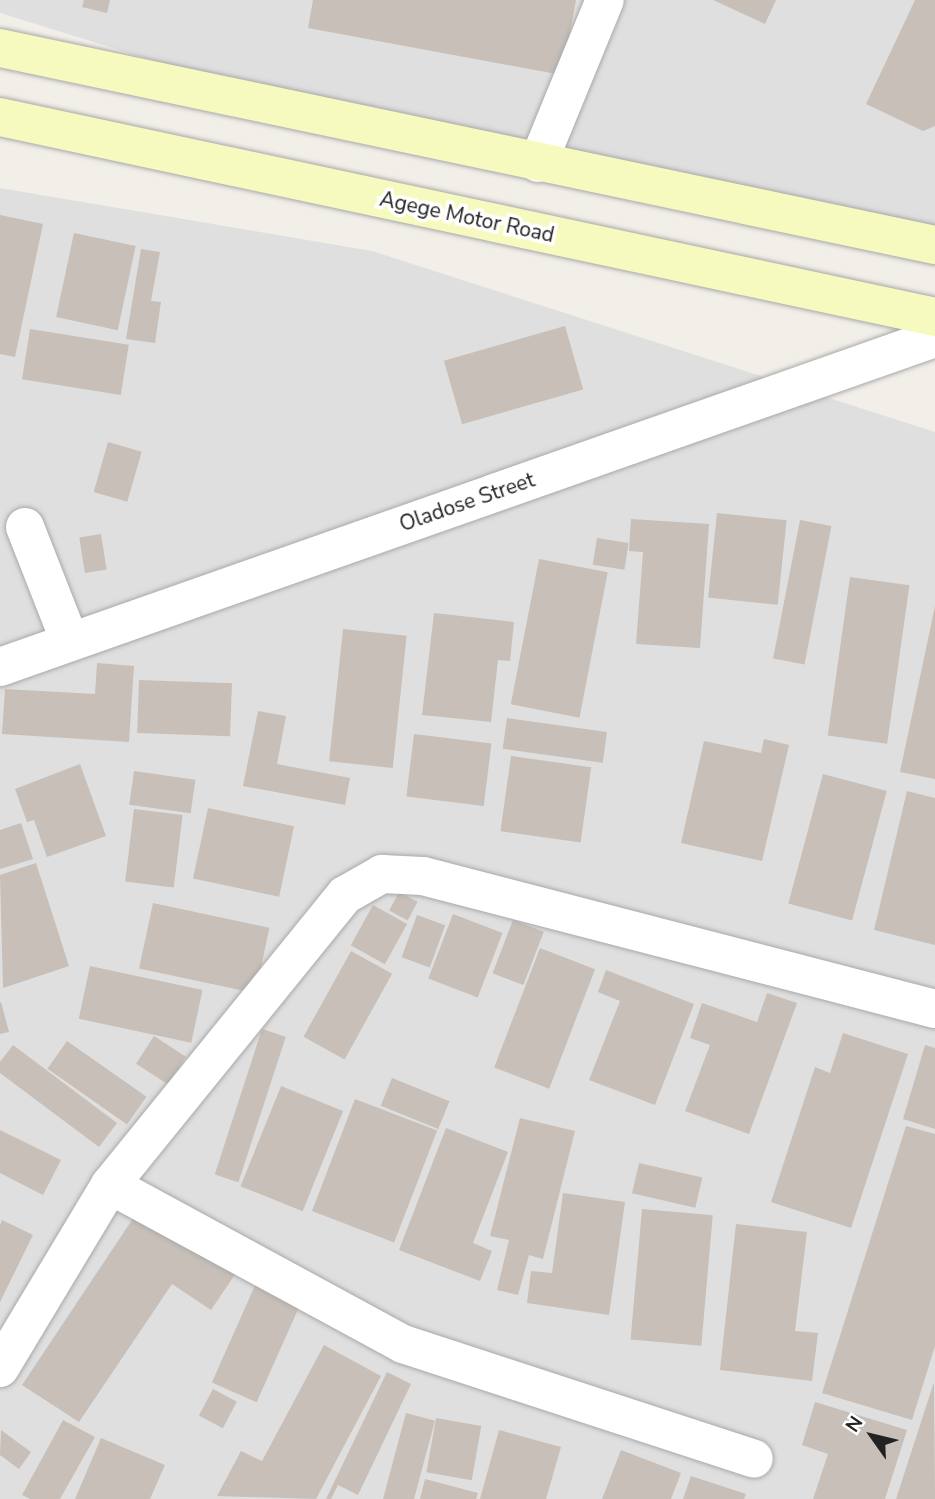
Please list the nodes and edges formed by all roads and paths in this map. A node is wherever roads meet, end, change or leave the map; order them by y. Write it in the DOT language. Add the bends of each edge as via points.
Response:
graph roads {
  1 [pos="605,0"];
  2 [pos="0,48"];
  3 [pos="0,117"];
  4 [pos="538,163"];
  5 [pos="935,245"];
  6 [pos="935,317"];
  7 [pos="935,338"];
  8 [pos="25,527"];
  9 [pos="70,642"];
  10 [pos="0,667"];
  11 [pos="935,1009"];
  12 [pos="110,1185"];
  13 [pos="0,1368"];
  14 [pos="754,1459"];
  1 -- 4 [label="street"];
  2 -- 4 [label="main road"];
  3 -- 6 [label="main road, Agege Motor Road"];
  4 -- 5 [label="main road"];
  7 -- 9 [label="street, Oladose Street"];
  8 -- 9 [label="street"];
  9 -- 10 [label="street, Oladose Street"];
  11 -- 12 [label="street" via="423,876 382,874 345,895"];
  12 -- 13 [label="street"];
  12 -- 14 [label="street" via="402,1344"];
}
